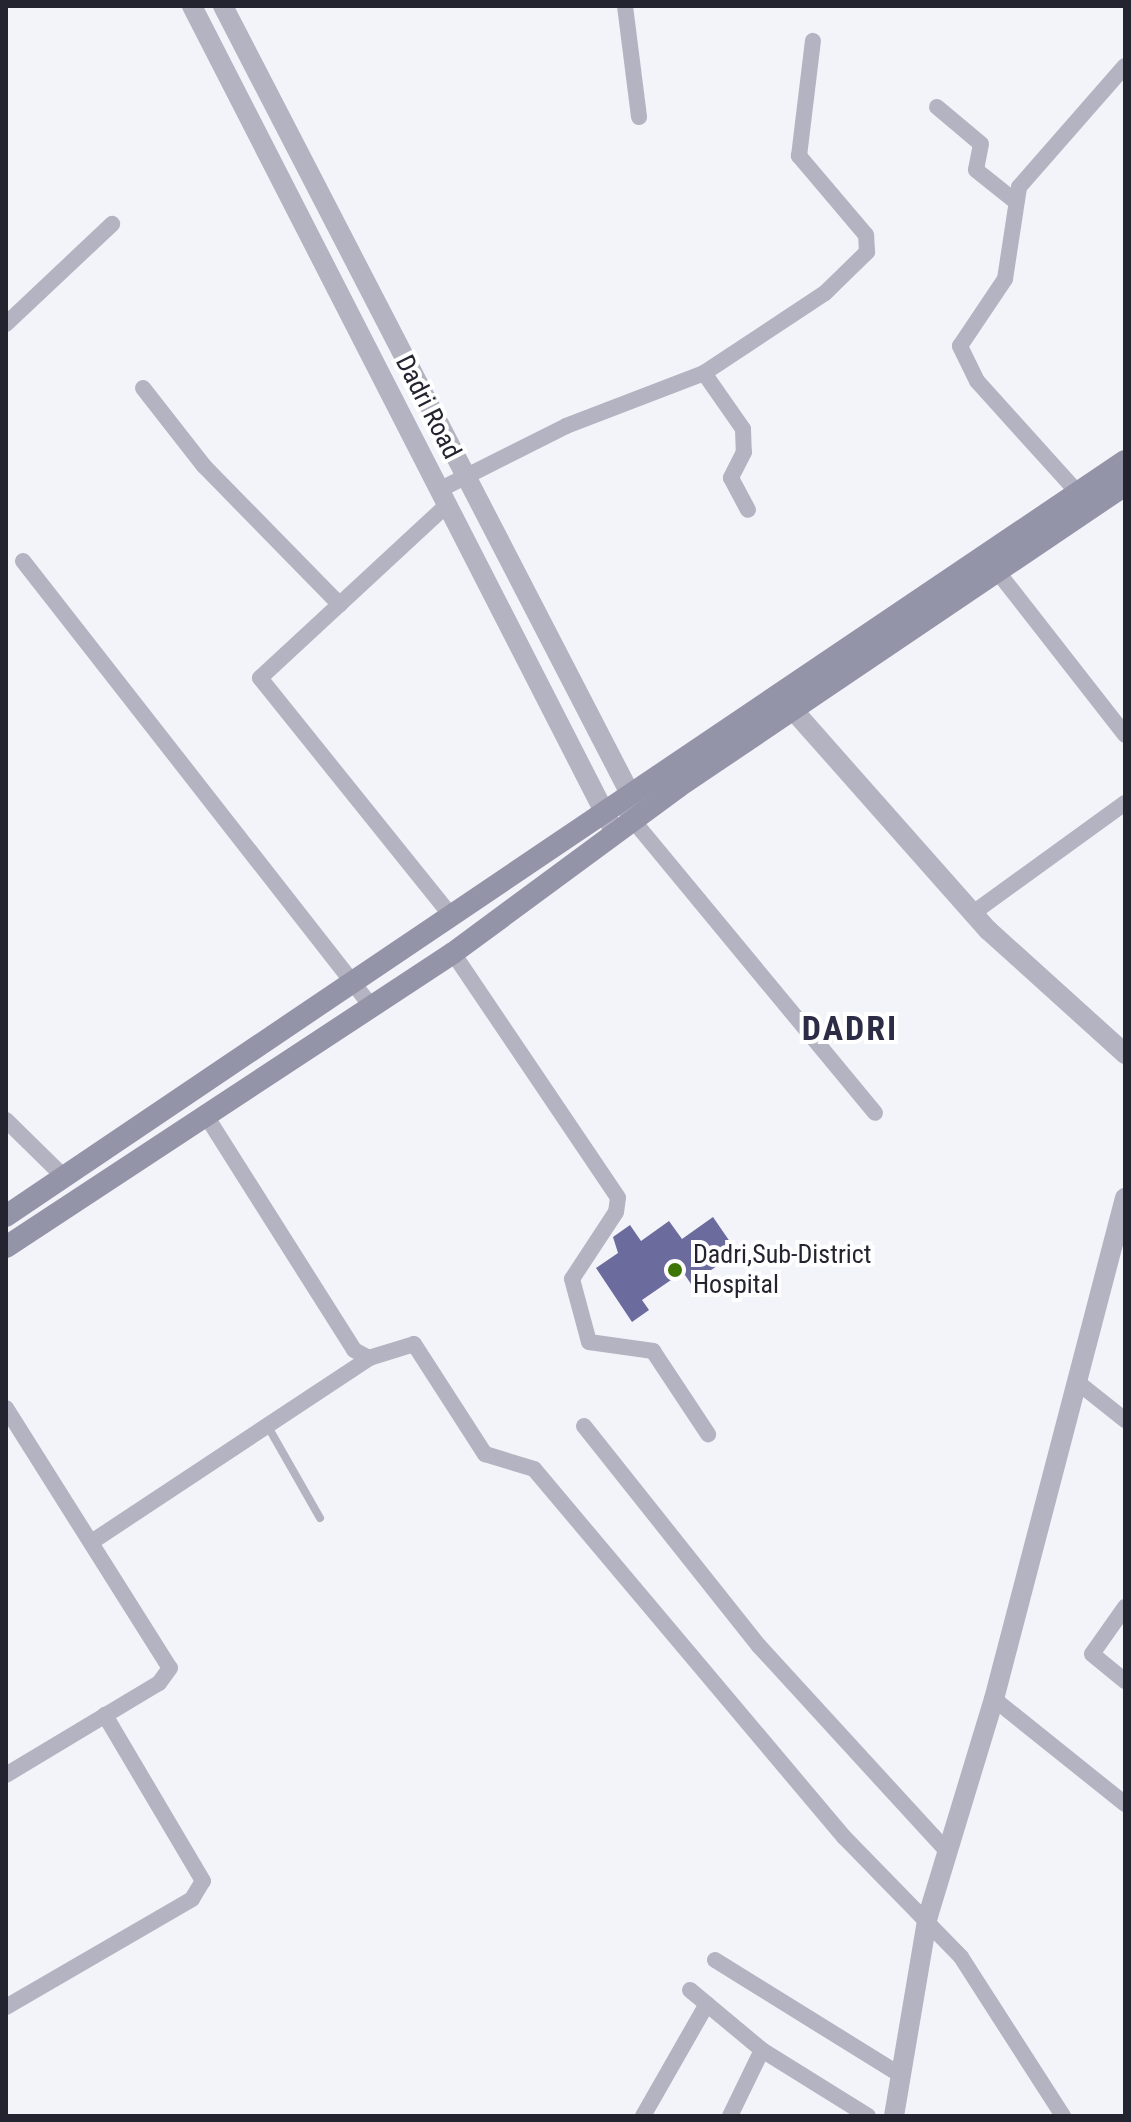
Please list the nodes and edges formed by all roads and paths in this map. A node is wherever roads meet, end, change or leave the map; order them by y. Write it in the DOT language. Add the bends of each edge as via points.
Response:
graph roads {
  1 [pos="192,6"];
  2 [pos="223,6"];
  3 [pos="625,6"];
  4 [pos="813,41"];
  5 [pos="1125,66"];
  6 [pos="937,107"];
  7 [pos="639,117"];
  8 [pos="315,181"];
  9 [pos="289,194"];
  10 [pos="1015,201"];
  11 [pos="112,224"];
  12 [pos="6,324"];
  13 [pos="704,373"];
  14 [pos="143,388"];
  15 [pos="1125,461"];
  16 [pos="465,475"];
  17 [pos="1125,485"];
  18 [pos="1079,494"];
  19 [pos="444,497"];
  20 [pos="748,510"];
  21 [pos="23,561"];
  22 [pos="997,571"];
  23 [pos="340,605"];
  24 [pos="794,711"];
  25 [pos="1125,735"];
  26 [pos="617,803"];
  27 [pos="1125,803"];
  28 [pos="629,823"];
  29 [pos="973,913"];
  30 [pos="452,917"];
  31 [pos="453,953"];
  32 [pos="355,980"];
  33 [pos="371,1006"];
  34 [pos="1125,1054"];
  35 [pos="875,1113"];
  36 [pos="205,1114"];
  37 [pos="6,1120"];
  38 [pos="64,1177"];
  39 [pos="1125,1198"];
  40 [pos="6,1216"];
  41 [pos="6,1247"];
  42 [pos="369,1358"];
  43 [pos="1076,1381"];
  44 [pos="6,1408"];
  45 [pos="1125,1420"];
  46 [pos="266,1425"];
  47 [pos="584,1426"];
  48 [pos="708,1434"];
  49 [pos="320,1518"];
  50 [pos="93,1541"];
  51 [pos="1125,1607"];
  52 [pos="1125,1681"];
  53 [pos="994,1699"];
  54 [pos="105,1715"];
  55 [pos="6,1775"];
  56 [pos="1125,1804"];
  57 [pos="948,1852"];
  58 [pos="928,1916"];
  59 [pos="715,1960"];
  60 [pos="690,1990"];
  61 [pos="707,2004"];
  62 [pos="6,2007"];
  63 [pos="762,2050"];
  64 [pos="897,2073"];
  65 [pos="643,2116"];
  66 [pos="730,2116"];
  67 [pos="868,2116"];
  68 [pos="894,2116"];
  69 [pos="1063,2116"];
  1 -- 9 [label="street, Dadri Road"];
  2 -- 8 [label="street, Dadri Road"];
  3 -- 7 [label="street"];
  4 -- 13 [label="street" via="799,156 869,246 836,285"];
  5 -- 10 [label="street" via="1025,178"];
  6 -- 10 [label="street" via="981,144 976,170"];
  8 -- 9 [label="street"];
  8 -- 16 [label="street, Dadri Road"];
  9 -- 19 [label="street, Dadri Road"];
  10 -- 18 [label="street" via="1005,279 963,340 961,355"];
  11 -- 12 [label="street"];
  13 -- 16 [label="street" via="566,426"];
  13 -- 20 [label="street" via="743,429 742,458 731,478"];
  14 -- 23 [label="street" via="204,466"];
  15 -- 18 [label="main road"];
  16 -- 19 [label="street"];
  16 -- 26 [label="street, Dadri Road"];
  17 -- 22 [label="main road"];
  18 -- 26 [label="main road"];
  19 -- 23 [label="street"];
  19 -- 26 [label="street, Dadri Road"];
  21 -- 32 [label="street"];
  22 -- 24 [label="main road"];
  22 -- 25 [label="street"];
  23 -- 30 [label="street" via="261,683"];
  24 -- 28 [label="main road"];
  24 -- 29 [label="street"];
  26 -- 28 [label="street, Dadri Road"];
  26 -- 28 [label="street, Dadri Road"];
  26 -- 30 [label="main road"];
  27 -- 29 [label="street"];
  28 -- 31 [label="main road"];
  28 -- 35 [label="street"];
  29 -- 34 [label="street"];
  30 -- 32 [label="main road"];
  31 -- 33 [label="main road"];
  31 -- 48 [label="street" via="618,1198 616,1212 572,1279 584,1334 596,1347 636,1344 653,1351"];
  32 -- 33 [label="street"];
  32 -- 38 [label="main road"];
  33 -- 36 [label="main road"];
  36 -- 41 [label="main road"];
  36 -- 42 [label="street" via="354,1350"];
  37 -- 38 [label="street"];
  38 -- 40 [label="main road"];
  39 -- 43 [label="street"];
  42 -- 46 [label="street"];
  42 -- 58 [label="street" via="418,1347 485,1454 534,1469 844,1837"];
  43 -- 45 [label="street"];
  43 -- 53 [label="street"];
  44 -- 50 [label="street"];
  46 -- 49 [label="lane"];
  46 -- 50 [label="street"];
  47 -- 57 [label="street" via="759,1646"];
  50 -- 54 [label="street" via="170,1668"];
  51 -- 52 [label="street" via="1092,1654"];
  53 -- 56 [label="street"];
  53 -- 57 [label="street"];
  54 -- 55 [label="street"];
  54 -- 62 [label="street" via="203,1881 192,1899"];
  57 -- 58 [label="street"];
  58 -- 64 [label="street"];
  58 -- 69 [label="street"];
  59 -- 64 [label="street"];
  60 -- 61 [label="street"];
  61 -- 63 [label="street"];
  61 -- 65 [label="street"];
  63 -- 66 [label="street"];
  63 -- 67 [label="street"];
  64 -- 68 [label="street"];
}
